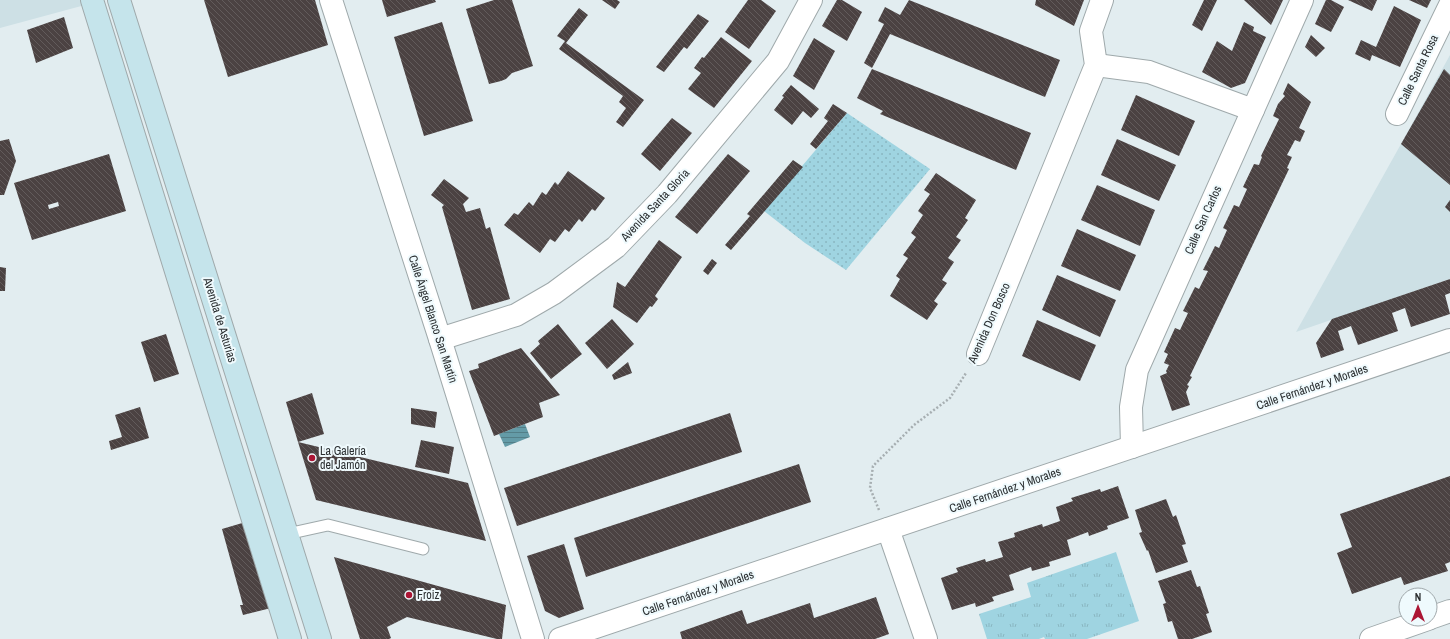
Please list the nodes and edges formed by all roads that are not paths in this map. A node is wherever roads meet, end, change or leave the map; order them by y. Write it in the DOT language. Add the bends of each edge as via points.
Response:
graph roads {
  1 [pos="92,0"];
  2 [pos="119,0"];
  3 [pos="331,0"];
  4 [pos="812,0"];
  5 [pos="1102,0"];
  6 [pos="1302,0"];
  7 [pos="1450,5"];
  8 [pos="1096,65"];
  9 [pos="1253,110"];
  10 [pos="1397,114"];
  11 [pos="440,339"];
  12 [pos="1450,340"];
  13 [pos="978,354"];
  14 [pos="1132,447"];
  15 [pos="888,529"];
  16 [pos="287,534"];
  17 [pos="423,549"];
  18 [pos="1450,611"];
  19 [pos="1438,616"];
  20 [pos="1406,627"];
  21 [pos="290,639"];
  22 [pos="320,639"];
  23 [pos="533,639"];
  24 [pos="560,639"];
  25 [pos="926,639"];
  26 [pos="1371,639"];
  1 -- 21 [label="main road"];
  2 -- 16 [label="main road, Avenida de Asturias"];
  3 -- 11 [label="street, Calle Ángel Blanco San Martín"];
  4 -- 11 [label="street, Avenida Santa Gloria" via="778,61 667,194 616,247 554,293 516,315"];
  5 -- 8 [label="street" via="1091,31"];
  6 -- 9 [label="street, Calle San Carlos"];
  7 -- 10 [label="street, Calle Santa Rosa"];
  8 -- 9 [label="street" via="1149,72"];
  8 -- 13 [label="street, Avenida Don Bosco"];
  9 -- 14 [label="street, Calle San Carlos" via="1137,370 1131,407"];
  11 -- 23 [label="street, Calle Ángel Blanco San Martín"];
  12 -- 14 [label="street, Calle Fernández y Morales"];
  14 -- 15 [label="street, Calle Fernández y Morales"];
  15 -- 24 [label="street, Calle Fernández y Morales"];
  15 -- 25 [label="street"];
  16 -- 17 [label="lane" via="328,525"];
  16 -- 22 [label="main road, Avenida de Asturias"];
  18 -- 19 [label="street"];
  20 -- 26 [label="street"];
}
